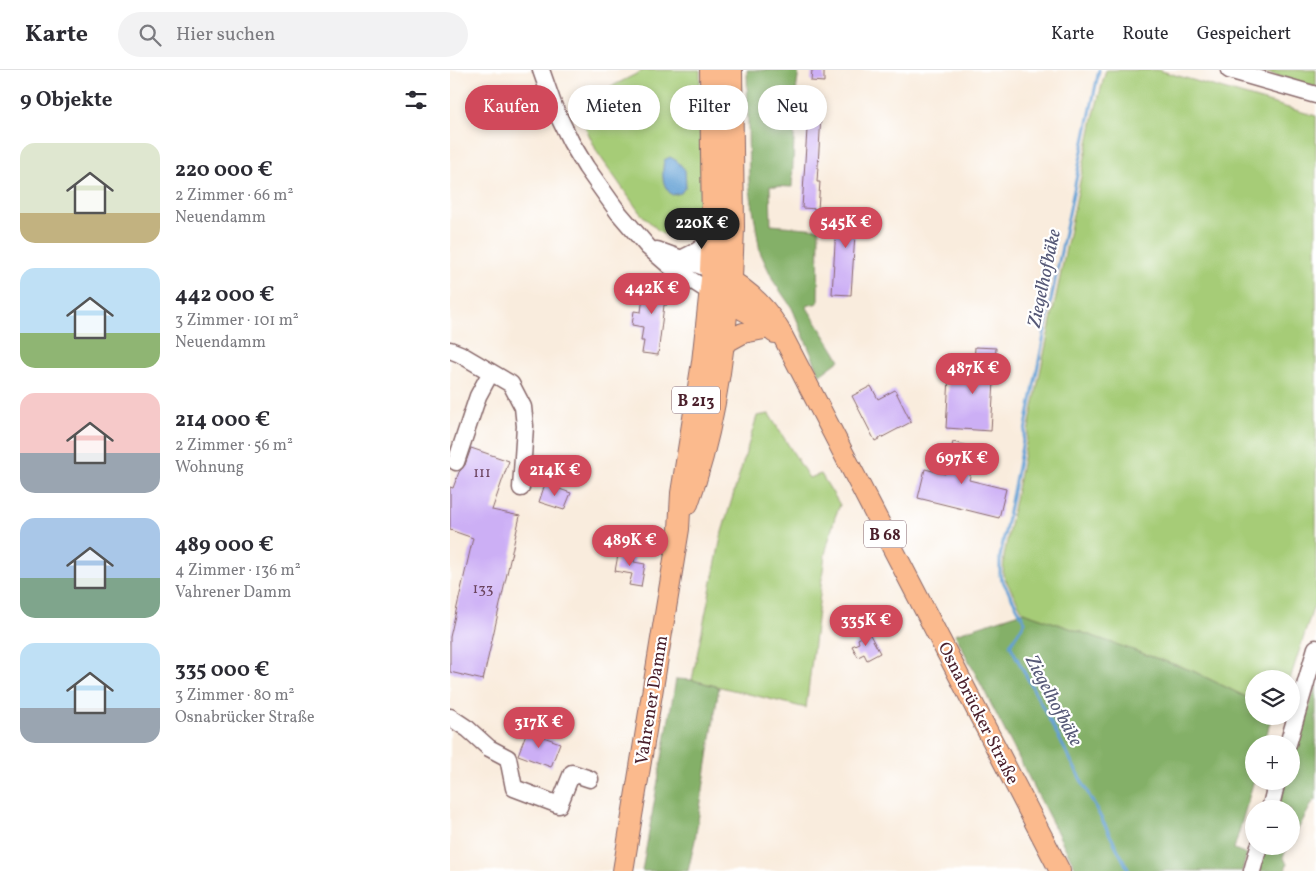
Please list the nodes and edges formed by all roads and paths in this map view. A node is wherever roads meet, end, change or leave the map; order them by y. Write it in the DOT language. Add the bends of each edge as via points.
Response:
graph roads {
  1 [pos="541,70"];
  2 [pos="712,70"];
  3 [pos="730,70"];
  4 [pos="1229,70"];
  5 [pos="1316,95"];
  6 [pos="713,239"];
  7 [pos="648,247"];
  8 [pos="681,259"];
  9 [pos="717,280"];
  10 [pos="728,302"];
  11 [pos="769,328"];
  12 [pos="786,343"];
  13 [pos="723,344"];
  14 [pos="450,350"];
  15 [pos="491,372"];
  16 [pos="456,462"];
  17 [pos="521,488"];
  18 [pos="679,529"];
  19 [pos="1316,648"];
  20 [pos="450,717"];
  21 [pos="1291,735"];
  22 [pos="590,779"];
  23 [pos="1256,855"];
  24 [pos="623,871"];
  25 [pos="1060,871"];
  26 [pos="1252,871"];
  1 -- 7 [label="street" via="554,107 586,167"];
  2 -- 6 [label="highway, B 213"];
  3 -- 9 [label="highway, B 213" via="732,227"];
  4 -- 5 [label="street"];
  6 -- 8 [label="street"];
  6 -- 9 [label="highway, B 213"];
  7 -- 8 [label="street"];
  7 -- 9 [label="street" via="671,267"];
  8 -- 9 [label="street"];
  9 -- 10 [label="main road, Vahrener Damm / B 213"];
  9 -- 12 [label="main road, Osnabrücker Straße / B 68" via="764,306"];
  9 -- 18 [label="main road, Vahrener Damm / B 213" via="681,493"];
  10 -- 11 [label="main road, Osnabrücker Straße / B 68"];
  10 -- 13 [label="main road, Vahrener Damm / B 213"];
  11 -- 12 [label="main road, Osnabrücker Straße / B 68"];
  11 -- 13 [label="main road" via="743,333"];
  12 -- 25 [label="main road, Osnabrücker Straße / B 68"];
  13 -- 18 [label="main road, Vahrener Damm / B 213" via="707,442"];
  14 -- 15 [label="street"];
  15 -- 16 [label="street" via="478,396"];
  15 -- 17 [label="street" via="510,384 523,407"];
  18 -- 24 [label="main road, Vahrener Damm / B 213"];
  19 -- 21 [label="street"];
  20 -- 22 [label="street" via="489,748 508,758 514,788 559,805 572,773"];
  23 -- 26 [label="street"];
}
